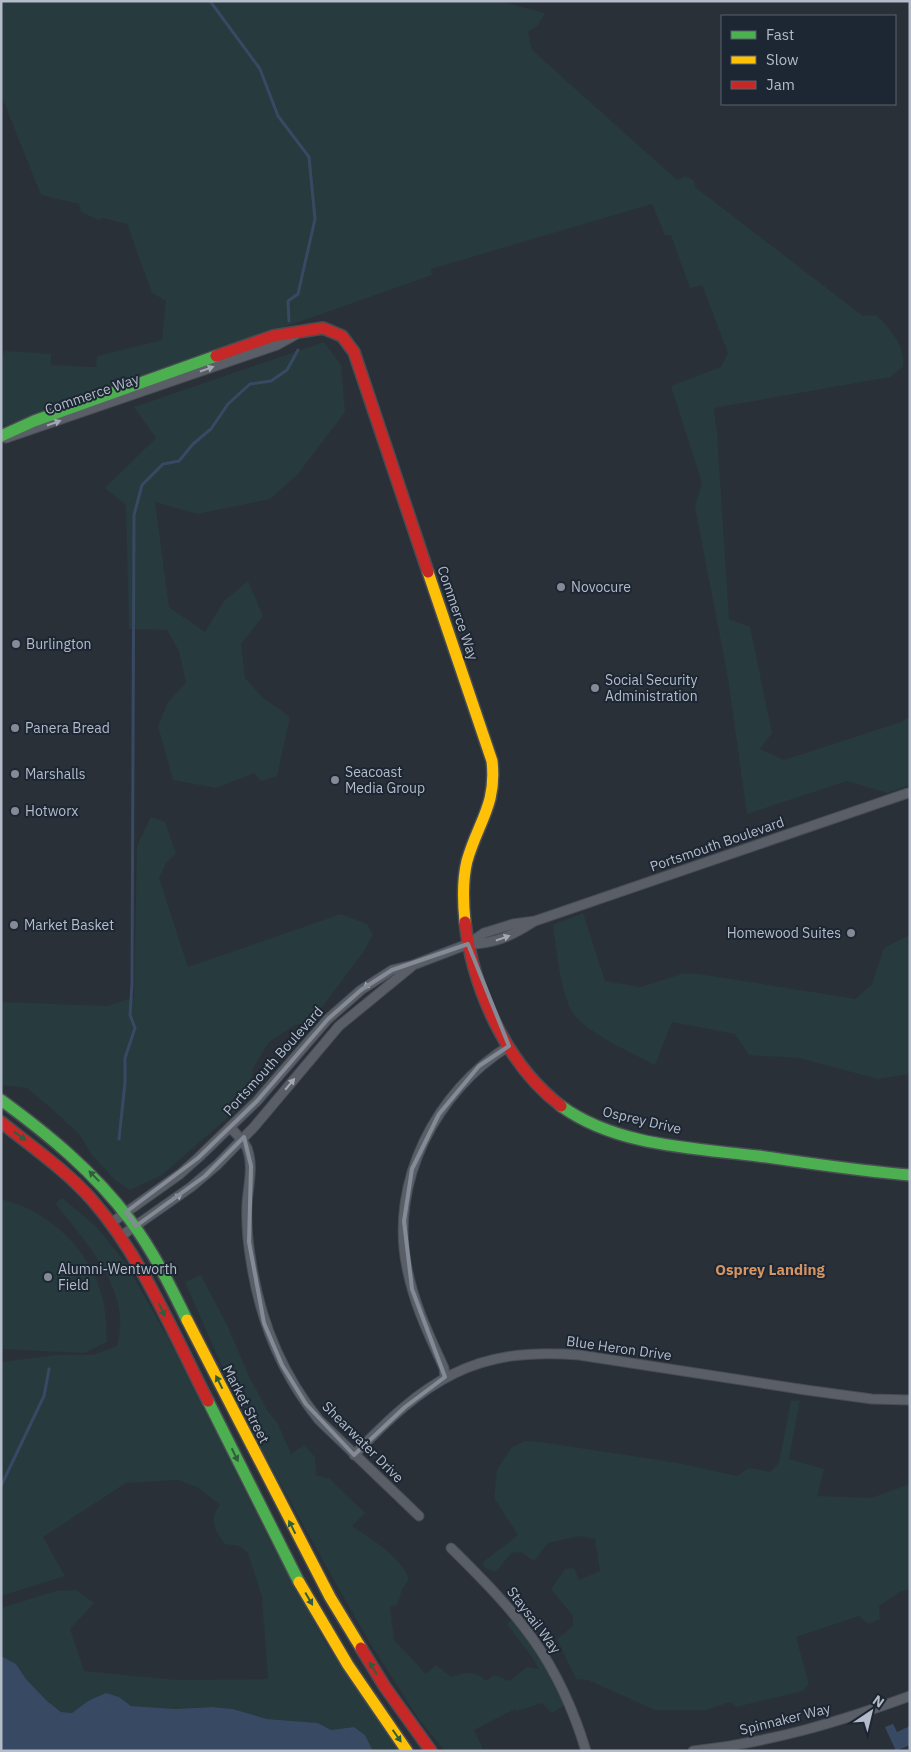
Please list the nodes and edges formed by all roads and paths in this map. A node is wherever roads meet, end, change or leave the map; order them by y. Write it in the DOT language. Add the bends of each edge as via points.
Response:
graph roads {
  1 [pos="1,437"];
  2 [pos="908,794"];
  3 [pos="468,944"];
  4 [pos="414,965"];
  5 [pos="509,1046"];
  6 [pos="1,1100"];
  7 [pos="1,1122"];
  8 [pos="230,1127"];
  9 [pos="242,1140"];
  10 [pos="910,1175"];
  11 [pos="126,1212"];
  12 [pos="111,1223"];
  13 [pos="136,1226"];
  14 [pos="121,1236"];
  15 [pos="445,1377"];
  16 [pos="910,1400"];
  17 [pos="354,1454"];
  18 [pos="419,1516"];
  19 [pos="451,1548"];
  20 [pos="910,1696"];
  21 [pos="407,1751"];
  22 [pos="431,1751"];
  23 [pos="586,1751"];
  24 [pos="693,1751"];
  1 -- 3 [label="street, Commerce Way" via="34,421 272,336 323,328 347,340 354,352 492,761 491,804 464,877"];
  2 -- 3 [label="street, Portsmouth Boulevard" via="535,921 514,935 486,944"];
  3 -- 4 [label="street, Portsmouth Boulevard"];
  3 -- 5 [label="street, Osprey Drive" via="491,1010"];
  4 -- 8 [label="street, Portsmouth Boulevard, one-way" via="381,976 338,1009"];
  9 -- 4 [label="street, Portsmouth Boulevard, one-way" via="339,1026"];
  5 -- 10 [label="street, Osprey Drive" via="527,1073 552,1100 607,1130 682,1145 858,1171"];
  5 -- 15 [label="street" via="479,1066 452,1095 427,1134 408,1186 404,1228 406,1266 418,1310"];
  11 -- 6 [label="street, Market Street, one-way" via="74,1155"];
  7 -- 12 [label="street, one-way" via="66,1174"];
  8 -- 9 [label="street, Shearwater Drive"];
  8 -- 11 [label="street, Portsmouth Boulevard" via="180,1174"];
  13 -- 9 [label="street, Portsmouth Boulevard, one-way" via="198,1182"];
  9 -- 17 [label="street, Shearwater Drive" via="251,1166 247,1206 250,1260 264,1323 282,1365 306,1404"];
  11 -- 12 [label="street, Portsmouth Boulevard"];
  11 -- 13 [label="street, Market Street"];
  12 -- 14 [label="street"];
  13 -- 14 [label="street, Portsmouth Boulevard"];
  22 -- 13 [label="street, Market Street, one-way" via="385,1687 330,1597"];
  14 -- 21 [label="street, one-way" via="152,1290 295,1575 348,1665"];
  15 -- 16 [label="street, Blue Heron Drive" via="494,1358 552,1353 820,1392"];
  15 -- 17 [label="street, Blue Heron Drive" via="405,1406"];
  17 -- 18 [label="street, Shearwater Drive"];
  19 -- 23 [label="street, Staysail Way" via="497,1593 537,1642 566,1698"];
  20 -- 24 [label="street, Spinnaker Way" via="793,1734 750,1744"];
}
